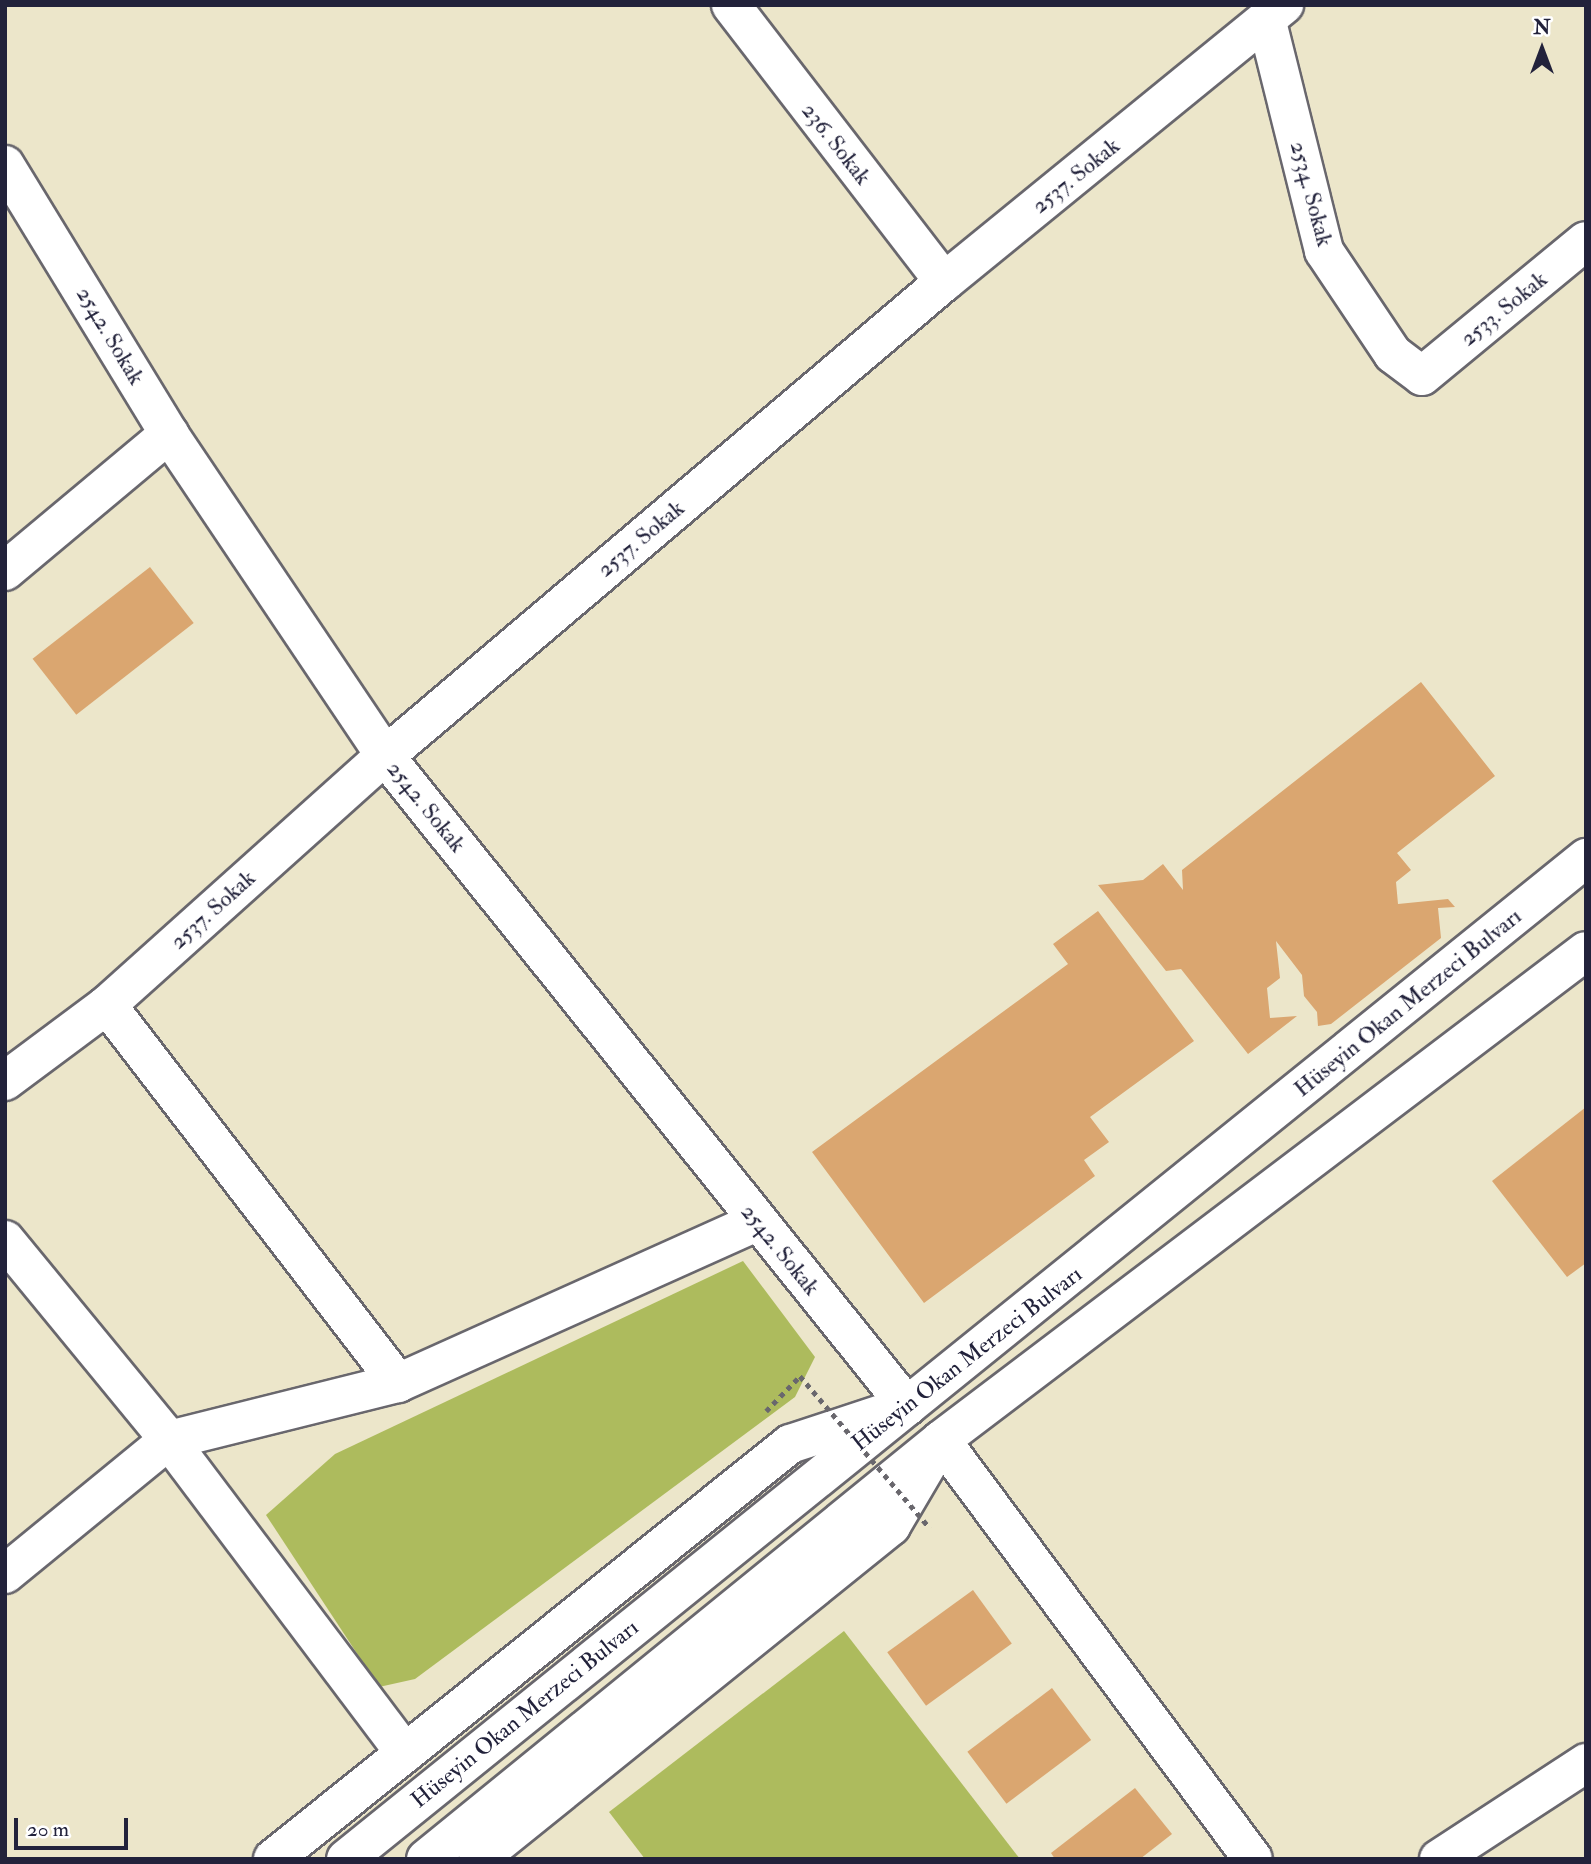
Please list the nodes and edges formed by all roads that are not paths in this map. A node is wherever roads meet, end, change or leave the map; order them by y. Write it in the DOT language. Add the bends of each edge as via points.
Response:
graph roads {
  1 [pos="731,5"];
  2 [pos="1275,14"];
  3 [pos="5,165"];
  4 [pos="1586,242"];
  5 [pos="944,282"];
  6 [pos="1422,376"];
  7 [pos="169,434"];
  8 [pos="5,571"];
  9 [pos="385,756"];
  10 [pos="1586,858"];
  11 [pos="1586,951"];
  12 [pos="107,1005"];
  13 [pos="5,1081"];
  14 [pos="757,1222"];
  15 [pos="5,1240"];
  16 [pos="398,1383"];
  17 [pos="907,1406"];
  18 [pos="169,1440"];
  19 [pos="941,1440"];
  20 [pos="5,1574"];
  21 [pos="405,1754"];
  22 [pos="1586,1763"];
  23 [pos="273,1859"];
  24 [pos="346,1859"];
  25 [pos="426,1859"];
  26 [pos="478,1859"];
  27 [pos="1253,1859"];
  28 [pos="1438,1859"];
  1 -- 5 [label="street, 236. Sokak"];
  2 -- 5 [label="street, 2537. Sokak"];
  2 -- 6 [label="street, 2534. Sokak" via="1324,251 1393,354"];
  3 -- 7 [label="street, 2542. Sokak"];
  4 -- 6 [label="street, 2533. Sokak"];
  5 -- 9 [label="street, 2537. Sokak"];
  7 -- 8 [label="street"];
  7 -- 9 [label="street, 2542. Sokak"];
  9 -- 12 [label="street, 2537. Sokak"];
  9 -- 14 [label="street, 2542. Sokak"];
  10 -- 17 [label="street, Hüseyin Okan Merzeci Bulvarı"];
  11 -- 19 [label="street"];
  12 -- 13 [label="street, 2537. Sokak"];
  12 -- 16 [label="street"];
  14 -- 16 [label="street"];
  14 -- 17 [label="street, 2542. Sokak"];
  15 -- 18 [label="street"];
  16 -- 18 [label="street"];
  17 -- 21 [label="street" via="790,1444"];
  17 -- 24 [label="street, Hüseyin Okan Merzeci Bulvarı"];
  18 -- 20 [label="street"];
  18 -- 21 [label="street"];
  19 -- 25 [label="street"];
  19 -- 26 [label="street" via="891,1526"];
  19 -- 27 [label="street"];
  21 -- 23 [label="street"];
  22 -- 28 [label="street"];
}
